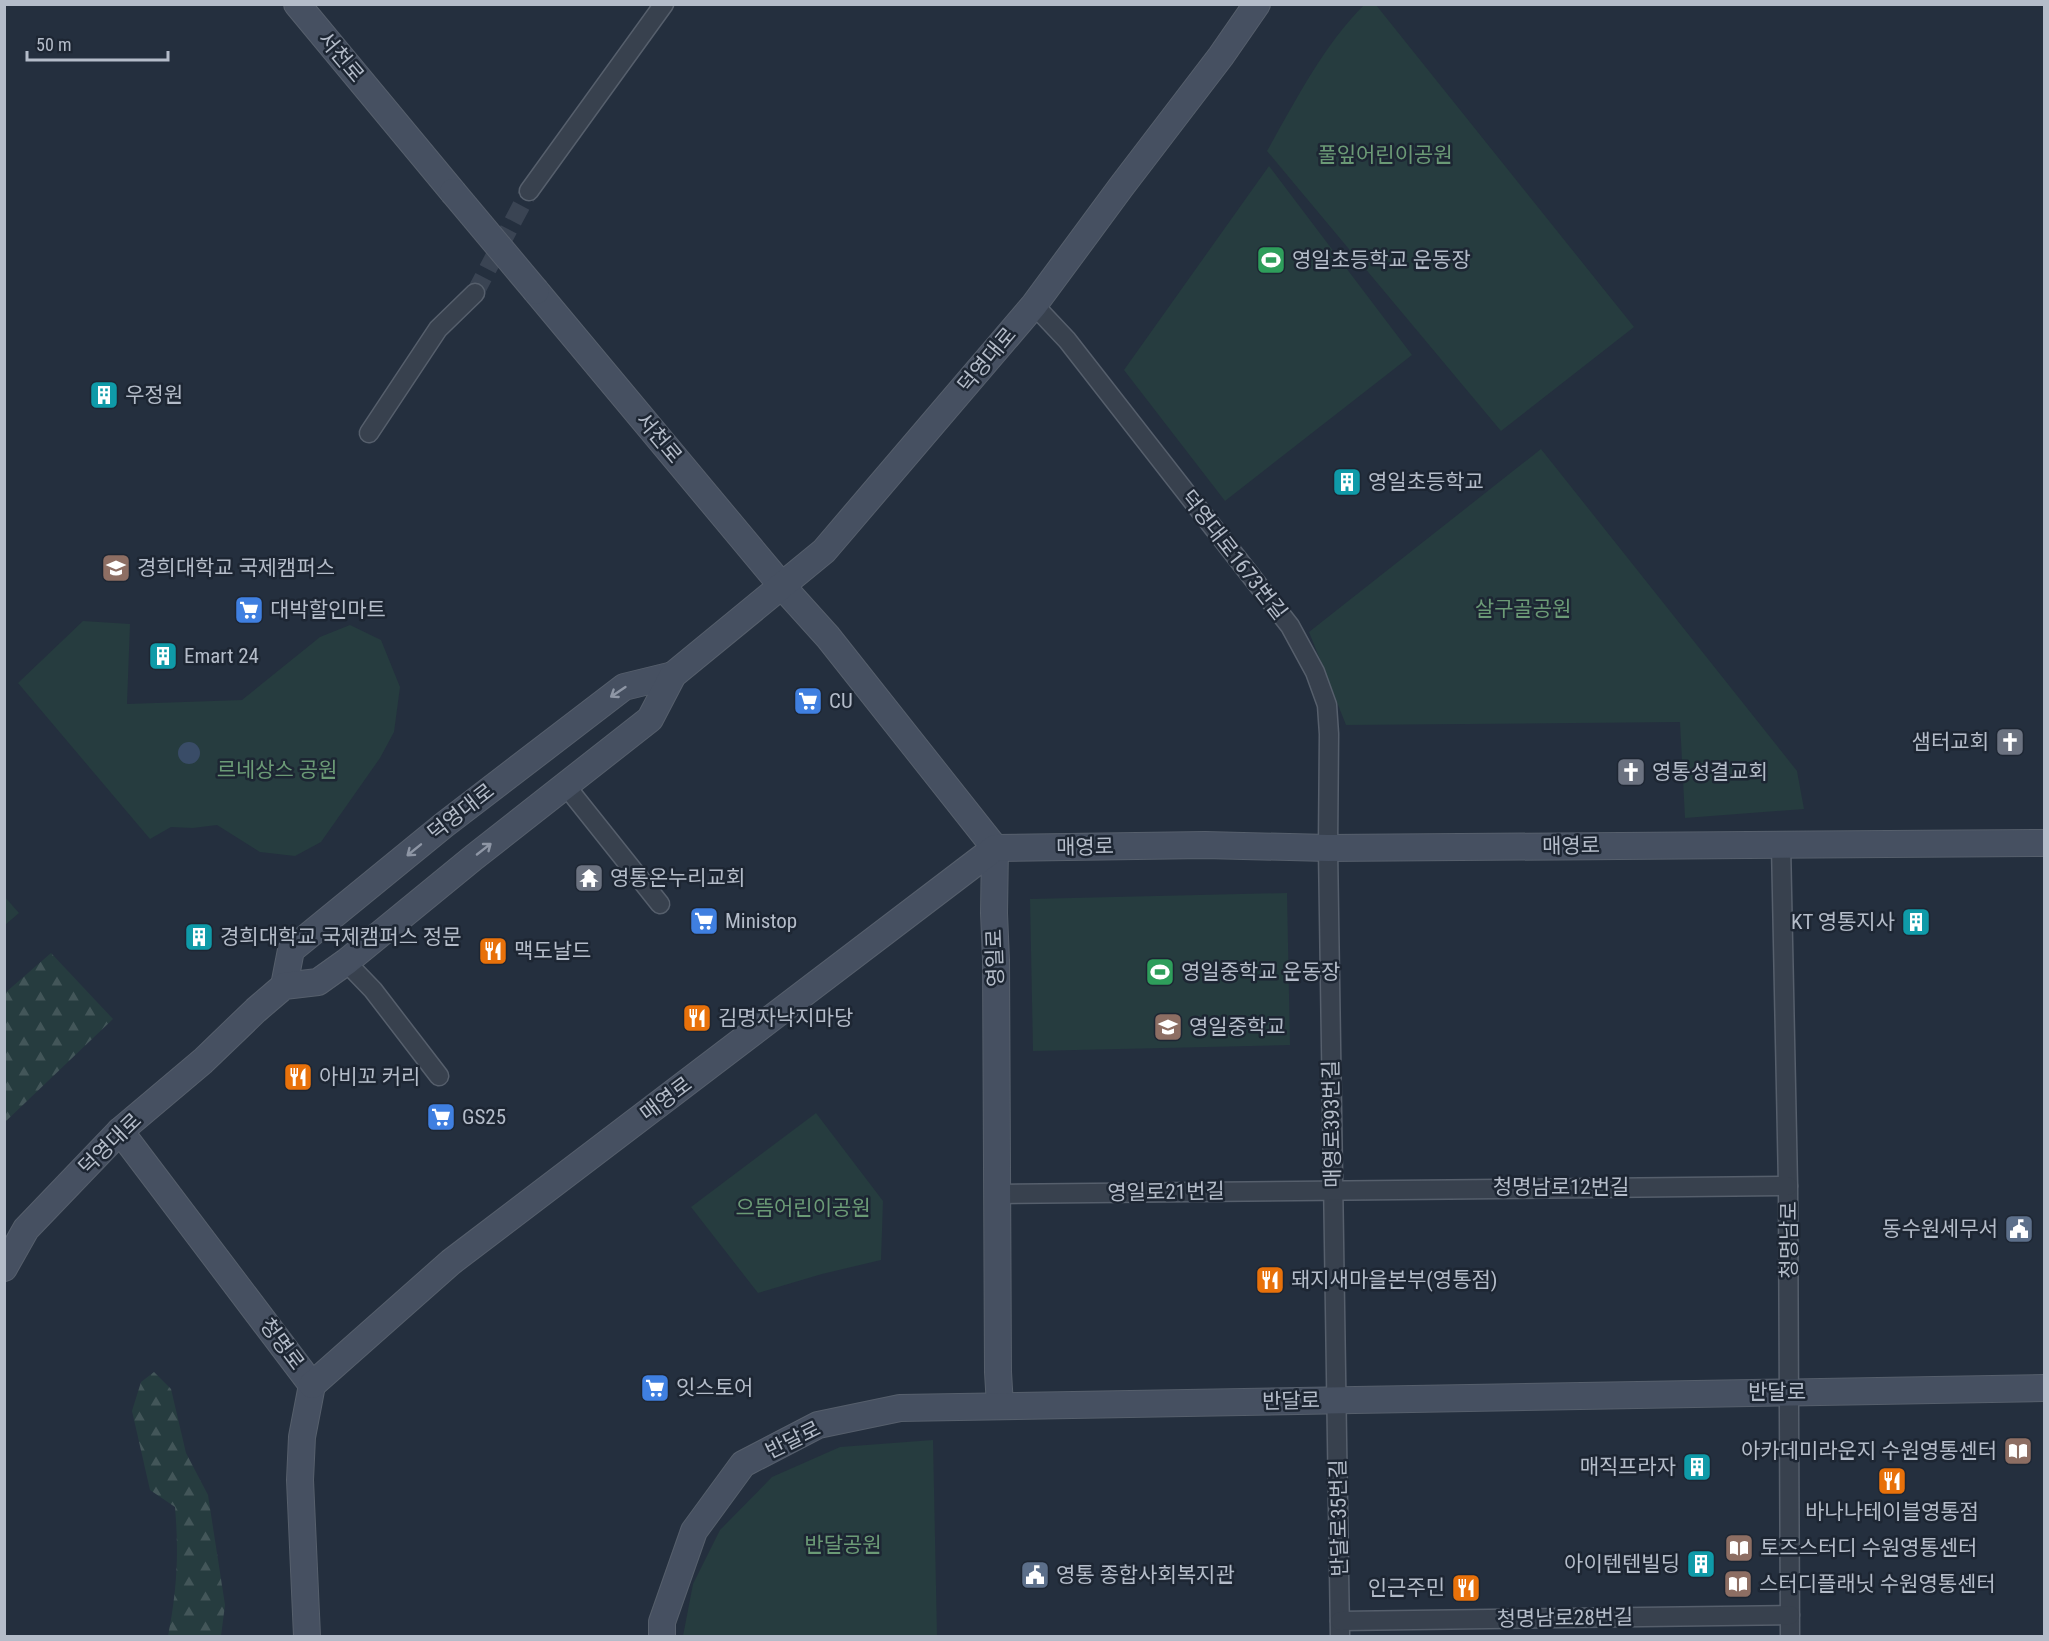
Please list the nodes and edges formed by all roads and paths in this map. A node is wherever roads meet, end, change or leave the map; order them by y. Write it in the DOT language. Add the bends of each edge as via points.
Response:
graph roads {
  1 [pos="297,4"];
  2 [pos="664,4"];
  3 [pos="1257,4"];
  4 [pos="529,191"];
  5 [pos="475,292"];
  6 [pos="1035,305"];
  7 [pos="369,433"];
  8 [pos="782,586"];
  9 [pos="673,675"];
  10 [pos="566,786"];
  11 [pos="2044,843"];
  12 [pos="1781,844"];
  13 [pos="995,848"];
  14 [pos="1328,848"];
  15 [pos="660,904"];
  16 [pos="346,962"];
  17 [pos="284,986"];
  18 [pos="439,1076"];
  19 [pos="120,1131"];
  20 [pos="1788,1186"];
  21 [pos="1334,1190"];
  22 [pos="998,1194"];
  23 [pos="4,1268"];
  24 [pos="312,1384"];
  25 [pos="2044,1388"];
  26 [pos="1790,1393"];
  27 [pos="1337,1400"];
  28 [pos="1000,1406"];
  29 [pos="1790,1614"];
  30 [pos="1340,1629"];
  31 [pos="307,1636"];
  32 [pos="662,1636"];
  33 [pos="1790,1636"];
  1 -- 8 [label="street, 서천로, bridge"];
  2 -- 4 [label="street"];
  3 -- 6 [label="street, 덕영대로"];
  5 -- 7 [label="street" via="438,329"];
  6 -- 8 [label="street, 덕영대로" via="824,551"];
  6 -- 14 [label="street, 덕영대로1673번길" via="1067,340 1301,644 1327,705"];
  8 -- 9 [label="street, 덕영대로"];
  8 -- 13 [label="street" via="828,637"];
  9 -- 10 [label="street, 덕영대로" via="650,719"];
  9 -- 17 [label="street, 덕영대로, one-way" via="624,687 444,825 291,950"];
  10 -- 15 [label="street"];
  16 -- 10 [label="street, 덕영대로, one-way"];
  11 -- 12 [label="street, 매영로"];
  12 -- 14 [label="street, 매영로"];
  12 -- 20 [label="street, 청명남로"];
  13 -- 14 [label="street, 매영로"];
  13 -- 22 [label="street, 영일로"];
  13 -- 24 [label="street, 매영로" via="451,1262"];
  14 -- 21 [label="street, 매영로393번길"];
  16 -- 17 [label="street, 덕영대로" via="318,982"];
  16 -- 18 [label="street"];
  17 -- 19 [label="street, 덕영대로"];
  19 -- 23 [label="street, 덕영대로" via="26,1228"];
  19 -- 24 [label="street, 청명로"];
  20 -- 21 [label="street, 청명남로12번길"];
  20 -- 26 [label="street, 청명남로"];
  21 -- 22 [label="street, 영일로21번길"];
  21 -- 27 [label="street, 매영로393번길"];
  22 -- 28 [label="street, 영일로"];
  24 -- 31 [label="street, 청명로" via="302,1437 300,1480"];
  25 -- 26 [label="street, 반달로"];
  26 -- 27 [label="street, 반달로"];
  26 -- 29 [label="street, 청명남로"];
  27 -- 28 [label="street, 반달로"];
  27 -- 30 [label="street, 반달로35번길"];
  28 -- 32 [label="street, 반달로" via="900,1407 818,1425 743,1464 694,1531 662,1622"];
  29 -- 30 [label="street, 청명남로28번길"];
  29 -- 33 [label="street, 청명남로"];
}
